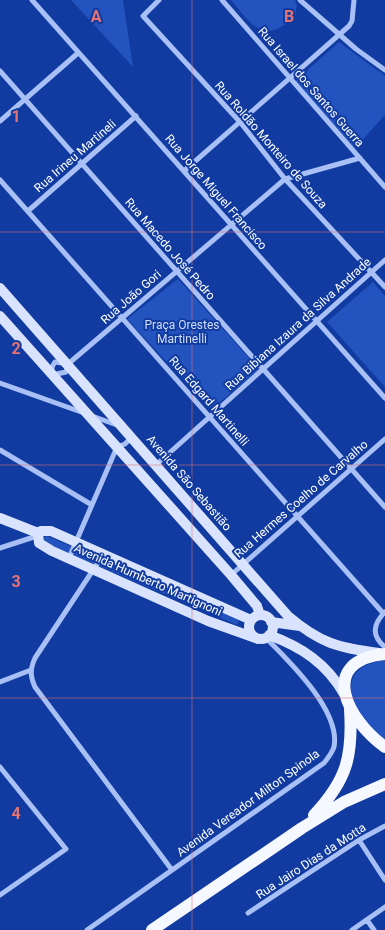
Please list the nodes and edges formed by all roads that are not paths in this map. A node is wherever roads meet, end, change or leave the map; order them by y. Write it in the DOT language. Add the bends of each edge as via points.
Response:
graph roads {
  1 [pos="32,0"];
  2 [pos="159,0"];
  3 [pos="222,0"];
  4 [pos="300,0"];
  5 [pos="354,0"];
  6 [pos="340,35"];
  7 [pos="78,53"];
  8 [pos="385,70"];
  9 [pos="0,71"];
  10 [pos="290,79"];
  11 [pos="25,99"];
  12 [pos="136,116"];
  13 [pos="0,121"];
  14 [pos="240,122"];
  15 [pos="360,158"];
  16 [pos="82,163"];
  17 [pos="184,171"];
  18 [pos="285,179"];
  19 [pos="0,180"];
  20 [pos="385,186"];
  21 [pos="28,211"];
  22 [pos="231,223"];
  23 [pos="385,260"];
  24 [pos="176,271"];
  25 [pos="371,272"];
  26 [pos="385,287"];
  27 [pos="0,288"];
  28 [pos="0,316"];
  29 [pos="122,318"];
  30 [pos="316,323"];
  31 [pos="68,364"];
  32 [pos="264,370"];
  33 [pos="52,375"];
  34 [pos="0,383"];
  35 [pos="385,398"];
  36 [pos="89,415"];
  37 [pos="209,416"];
  38 [pos="125,428"];
  39 [pos="132,437"];
  40 [pos="385,439"];
  41 [pos="116,447"];
  42 [pos="0,450"];
  43 [pos="157,464"];
  44 [pos="352,468"];
  45 [pos="92,505"];
  46 [pos="385,507"];
  47 [pos="297,516"];
  48 [pos="0,518"];
  49 [pos="37,534"];
  50 [pos="220,537"];
  51 [pos="76,543"];
  52 [pos="0,548"];
  53 [pos="208,549"];
  54 [pos="103,556"];
  55 [pos="69,558"];
  56 [pos="242,564"];
  57 [pos="96,570"];
  58 [pos="231,575"];
  59 [pos="384,612"];
  60 [pos="256,618"];
  61 [pos="271,622"];
  62 [pos="302,628"];
  63 [pos="265,637"];
  64 [pos="281,640"];
  65 [pos="385,647"];
  66 [pos="385,654"];
  67 [pos="31,670"];
  68 [pos="0,682"];
  69 [pos="344,694"];
  70 [pos="350,709"];
  71 [pos="385,747"];
  72 [pos="0,767"];
  73 [pos="385,784"];
  74 [pos="385,826"];
  75 [pos="302,828"];
  76 [pos="359,840"];
  77 [pos="172,870"];
  78 [pos="385,880"];
  79 [pos="0,895"];
  80 [pos="385,907"];
  81 [pos="248,913"];
  82 [pos="176,914"];
  83 [pos="367,920"];
  84 [pos="87,930"];
  85 [pos="152,930"];
  86 [pos="165,930"];
  87 [pos="352,930"];
  88 [pos="374,930"];
  1 -- 7 [label="street, Rua Jorge Miguel Francisco"];
  2 -- 14 [label="street, Rua Roldão Monteiro de Souza" via="143,16"];
  3 -- 10 [label="street, Rua Israel dos Santos Guerra"];
  4 -- 6 [label="street"];
  5 -- 6 [label="street" via="352,21"];
  6 -- 8 [label="street"];
  6 -- 10 [label="street"];
  7 -- 11 [label="street"];
  7 -- 12 [label="street, Rua Jorge Miguel Francisco"];
  9 -- 11 [label="street, Rua Macedo José Pedro"];
  10 -- 14 [label="street"];
  10 -- 15 [label="street, Rua Israel dos Santos Guerra"];
  11 -- 13 [label="street"];
  11 -- 16 [label="street, Rua Macedo José Pedro"];
  12 -- 16 [label="street, Rua Irineu Martineli"];
  12 -- 17 [label="street, Rua Jorge Miguel Francisco"];
  14 -- 17 [label="street"];
  14 -- 18 [label="street, Rua Roldão Monteiro de Souza"];
  15 -- 18 [label="street, Rua João Gori"];
  15 -- 20 [label="street, Rua Israel dos Santos Guerra"];
  16 -- 21 [label="street, Rua Irineu Martineli"];
  16 -- 24 [label="street, Rua Macedo José Pedro"];
  17 -- 22 [label="street, Rua Jorge Miguel Francisco"];
  18 -- 22 [label="street, Rua João Gori"];
  18 -- 25 [label="street, Rua Roldão Monteiro de Souza"];
  19 -- 21 [label="street, Rua Edgard Martinelli"];
  21 -- 29 [label="street, Rua Edgard Martinelli"];
  22 -- 24 [label="street, Rua João Gori"];
  22 -- 30 [label="street, Rua Jorge Miguel Francisco"];
  23 -- 25 [label="street, Rua Bibiana Izaura da Silva Andrade"];
  24 -- 29 [label="street, Rua João Gori"];
  24 -- 32 [label="street, Rua Macedo José Pedro"];
  25 -- 26 [label="street, Rua Roldão Monteiro de Souza"];
  25 -- 30 [label="street, Rua Bibiana Izaura da Silva Andrade"];
  27 -- 31 [label="main road, Avenida São Sebastião"];
  28 -- 33 [label="main road"];
  29 -- 31 [label="street, Rua João Gori"];
  29 -- 37 [label="street, Rua Edgard Martinelli"];
  30 -- 32 [label="street, Rua Bibiana Izaura da Silva Andrade"];
  30 -- 35 [label="street, Rua Jorge Miguel Francisco"];
  31 -- 33 [label="street" via="63,374"];
  31 -- 33 [label="street" via="55,362"];
  31 -- 38 [label="main road, Avenida São Sebastião"];
  32 -- 37 [label="street, Rua Bibiana Izaura da Silva Andrade"];
  32 -- 44 [label="street, Rua Macedo José Pedro"];
  33 -- 36 [label="main road"];
  34 -- 36 [label="street"];
  36 -- 38 [label="street"];
  36 -- 41 [label="main road"];
  37 -- 43 [label="street, Rua Bibiana Izaura da Silva Andrade"];
  37 -- 47 [label="street, Rua Edgard Martinelli"];
  38 -- 39 [label="main road, Avenida São Sebastião"];
  39 -- 41 [label="street"];
  39 -- 43 [label="main road, Avenida São Sebastião"];
  40 -- 44 [label="street, Rua Hermes Coelho de Carvalho"];
  41 -- 45 [label="street"];
  41 -- 53 [label="main road"];
  42 -- 45 [label="street"];
  43 -- 50 [label="main road, Avenida São Sebastião"];
  44 -- 46 [label="street, Rua Macedo José Pedro"];
  44 -- 47 [label="street, Rua Hermes Coelho de Carvalho"];
  45 -- 51 [label="street"];
  47 -- 56 [label="street, Rua Hermes Coelho de Carvalho"];
  47 -- 59 [label="street, Rua Edgard Martinelli"];
  48 -- 49 [label="main road, Avenida Humberto Martignoni"];
  49 -- 51 [label="main road, Avenida Humberto Martignoni" via="41,530 51,531"];
  49 -- 52 [label="street"];
  49 -- 55 [label="main road, Avenida Humberto Martignoni" via="39,543"];
  50 -- 53 [label="main road"];
  50 -- 56 [label="main road, Avenida São Sebastião"];
  51 -- 54 [label="main road, Avenida Humberto Martignoni"];
  51 -- 55 [label="street"];
  53 -- 58 [label="main road"];
  54 -- 57 [label="street"];
  54 -- 60 [label="main road, Avenida Humberto Martignoni"];
  55 -- 57 [label="main road, Avenida Humberto Martignoni"];
  56 -- 58 [label="street, Rua Hermes Coelho de Carvalho"];
  56 -- 62 [label="main road, Avenida São Sebastião"];
  57 -- 63 [label="main road, Avenida Humberto Martignoni" via="208,620"];
  57 -- 67 [label="street" via="35,658"];
  58 -- 60 [label="main road" via="257,606"];
  59 -- 65 [label="street" via="374,627 378,640"];
  60 -- 61 [label="main road" via="267,617"];
  60 -- 63 [label="main road" via="250,632"];
  61 -- 62 [label="main road"];
  61 -- 63 [label="main road" via="272,628"];
  62 -- 64 [label="main road"];
  62 -- 66 [label="main road, Avenida São Sebastião" via="312,636 338,646"];
  63 -- 64 [label="main road, Avenida Humberto Martignoni"];
  63 -- 77 [label="street, Avenida Vereador Milton Spinola" via="316,696 332,728 334,748 324,763"];
  64 -- 69 [label="main road, Avenida Humberto Martignoni" via="307,653 325,667"];
  66 -- 69 [label="main road" via="366,657 352,666"];
  67 -- 68 [label="street"];
  67 -- 77 [label="street" via="36,687"];
  69 -- 70 [label="main road"];
  70 -- 71 [label="main road" via="358,722"];
  70 -- 75 [label="main road" via="352,735 348,764 326,803"];
  72 -- 79 [label="street" via="66,849"];
  73 -- 75 [label="main road" via="344,802"];
  74 -- 76 [label="street, Rua Jairo Dias da Motta"];
  75 -- 82 [label="main road"];
  76 -- 78 [label="street"];
  76 -- 81 [label="street, Rua Jairo Dias da Motta"];
  77 -- 84 [label="street, Avenida Vereador Milton Spinola"];
  80 -- 83 [label="street"];
  82 -- 85 [label="main road"];
  82 -- 86 [label="main road"];
  83 -- 87 [label="street"];
  83 -- 88 [label="street"];
}
